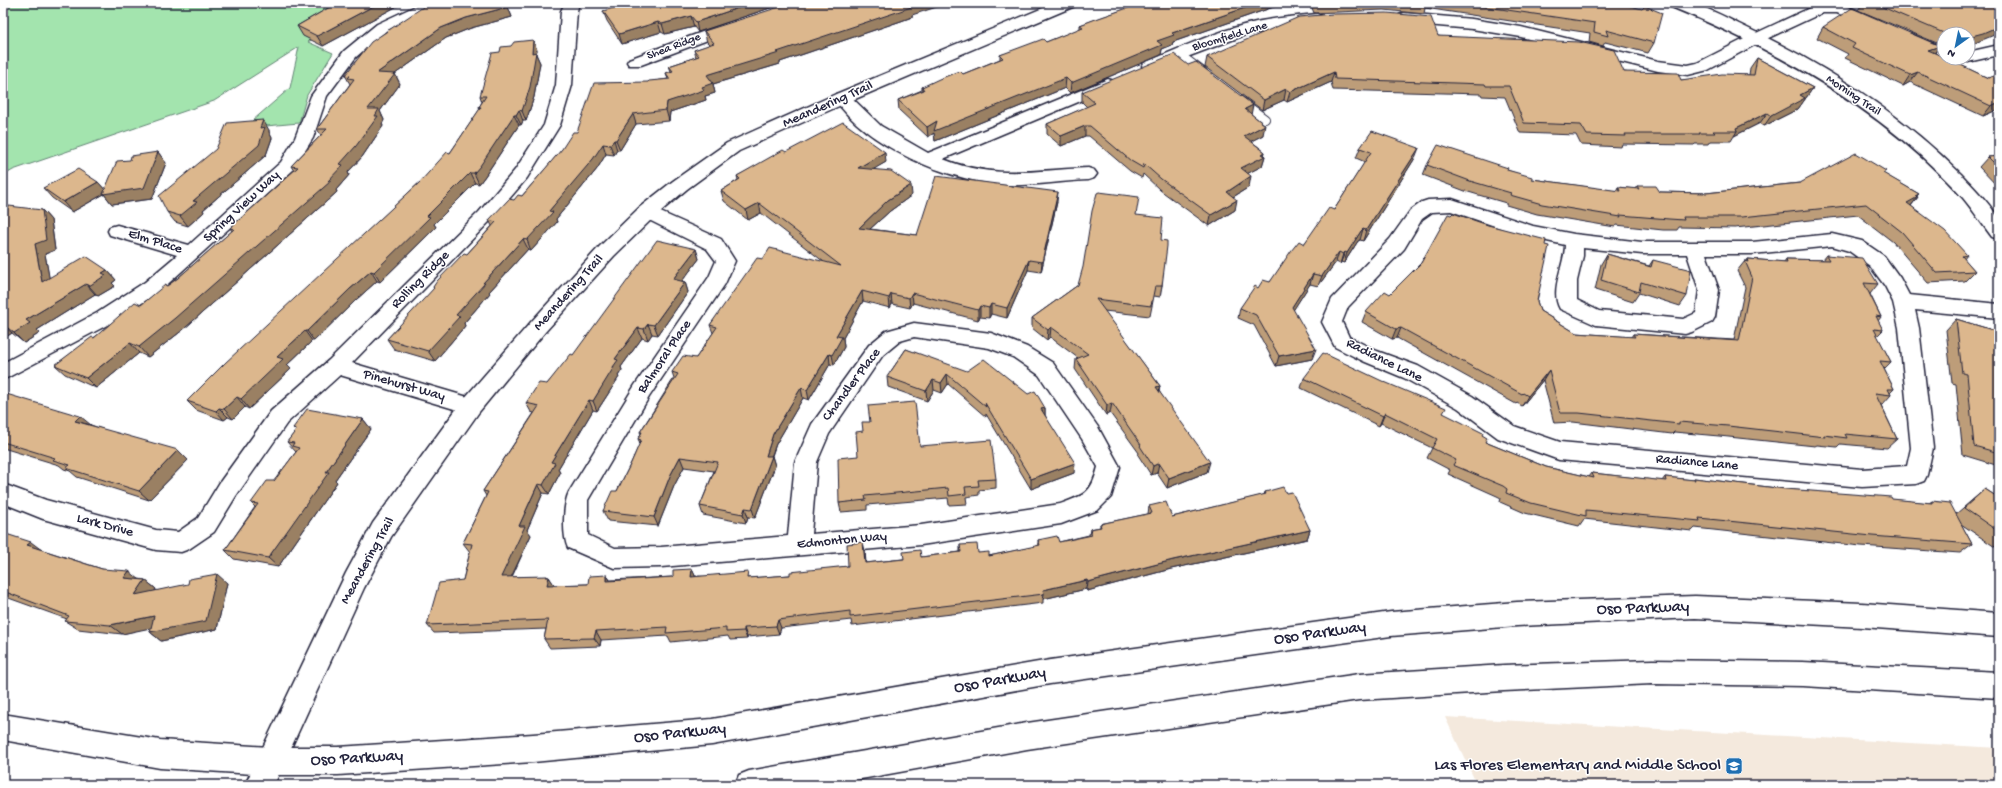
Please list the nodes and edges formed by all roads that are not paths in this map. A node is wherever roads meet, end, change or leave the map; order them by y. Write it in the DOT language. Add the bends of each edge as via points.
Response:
graph roads {
  1 [pos="436,3"];
  2 [pos="572,3"];
  3 [pos="1069,3"];
  4 [pos="1675,3"];
  5 [pos="1392,17"];
  6 [pos="1330,18"];
  7 [pos="743,23"];
  8 [pos="1757,38"];
  9 [pos="1936,50"];
  10 [pos="1999,50"];
  11 [pos="1179,54"];
  12 [pos="1976,55"];
  13 [pos="635,62"];
  14 [pos="1135,72"];
  15 [pos="1210,77"];
  16 [pos="1120,79"];
  17 [pos="1234,96"];
  18 [pos="842,98"];
  19 [pos="1265,119"];
  20 [pos="928,159"];
  21 [pos="1088,174"];
  22 [pos="647,212"];
  23 [pos="1996,222"];
  24 [pos="117,231"];
  25 [pos="1574,240"];
  26 [pos="1694,249"];
  27 [pos="192,253"];
  28 [pos="1903,302"];
  29 [pos="1999,311"];
  30 [pos="336,366"];
  31 [pos="3,372"];
  32 [pos="471,406"];
  33 [pos="1104,490"];
  34 [pos="3,493"];
  35 [pos="206,525"];
  36 [pos="576,541"];
  37 [pos="799,545"];
  38 [pos="1999,625"];
  39 [pos="1999,685"];
  40 [pos="3,727"];
  41 [pos="264,773"];
  42 [pos="749,785"];
  1 -- 27 [label="street, Spring View Way" via="382,27 350,54 319,96 304,138 287,166"];
  2 -- 30 [label="street, Rolling Ridge" via="569,11 564,85 552,124 521,174 485,216"];
  3 -- 18 [label="main road, Meandering Trail"];
  4 -- 8 [label="main road, Morning Trail"];
  5 -- 8 [label="street" via="1472,24 1521,32 1658,66 1688,70 1702,67"];
  6 -- 11 [label="street, Bloomfield Lane" via="1256,27"];
  7 -- 13 [label="street, Shea Ridge"];
  8 -- 9 [label="street" via="1819,9 1839,8"];
  8 -- 23 [label="main road, Morning Trail" via="1833,82 1915,142"];
  10 -- 12 [label="street"];
  11 -- 14 [label="street, Bloomfield Lane"];
  11 -- 15 [label="lane"];
  16 -- 20 [label="street"];
  17 -- 19 [label="lane"];
  18 -- 20 [label="street" via="879,132"];
  18 -- 22 [label="main road, Meandering Trail" via="733,147"];
  20 -- 21 [label="street" via="948,167 1005,179"];
  22 -- 32 [label="main road, Meandering Trail" via="602,257"];
  22 -- 36 [label="street, Balmoral Place" via="714,244 726,261 718,279 642,391 577,499"];
  24 -- 27 [label="street, Elm Place"];
  25 -- 26 [label="street, Radiance Lane" via="1642,248"];
  25 -- 26 [label="street" via="1574,256 1567,281 1567,304 1596,318 1685,327 1705,317 1709,290"];
  25 -- 28 [label="street, Radiance Lane" via="1531,232 1452,205 1428,206 1416,215 1397,244 1339,304 1332,322 1342,342 1411,372 1465,402 1506,432 1560,451 1862,478 1916,475 1922,448 1909,328"];
  26 -- 28 [label="street, Radiance Lane" via="1752,248 1832,240 1855,246 1877,261"];
  27 -- 31 [label="street, Spring View Way" via="152,287 104,318"];
  28 -- 29 [label="street"];
  30 -- 32 [label="street, Pinehurst Way"];
  30 -- 35 [label="street, Rolling Ridge" via="279,417"];
  32 -- 41 [label="main road, Meandering Trail" via="382,530 355,581"];
  33 -- 37 [label="street, Edmonton Way" via="1090,503 1061,514 921,535"];
  33 -- 37 [label="street, Chandler Place" via="1109,467 1090,433 1046,369 1020,352 991,341 914,330 892,336 876,350 820,430 806,462"];
  34 -- 35 [label="street, Lark Drive" via="43,509 156,540 181,542"];
  36 -- 37 [label="street, Edmonton Way" via="614,558 661,557"];
  38 -- 41 [label="main road, Oso Parkway" via="1695,607 1517,614 1391,624 1050,672 712,732 533,748 338,761"];
  39 -- 42 [label="main road" via="1803,674 1652,672 1360,687 1027,736"];
  40 -- 41 [label="main road, Oso Parkway"];
}
